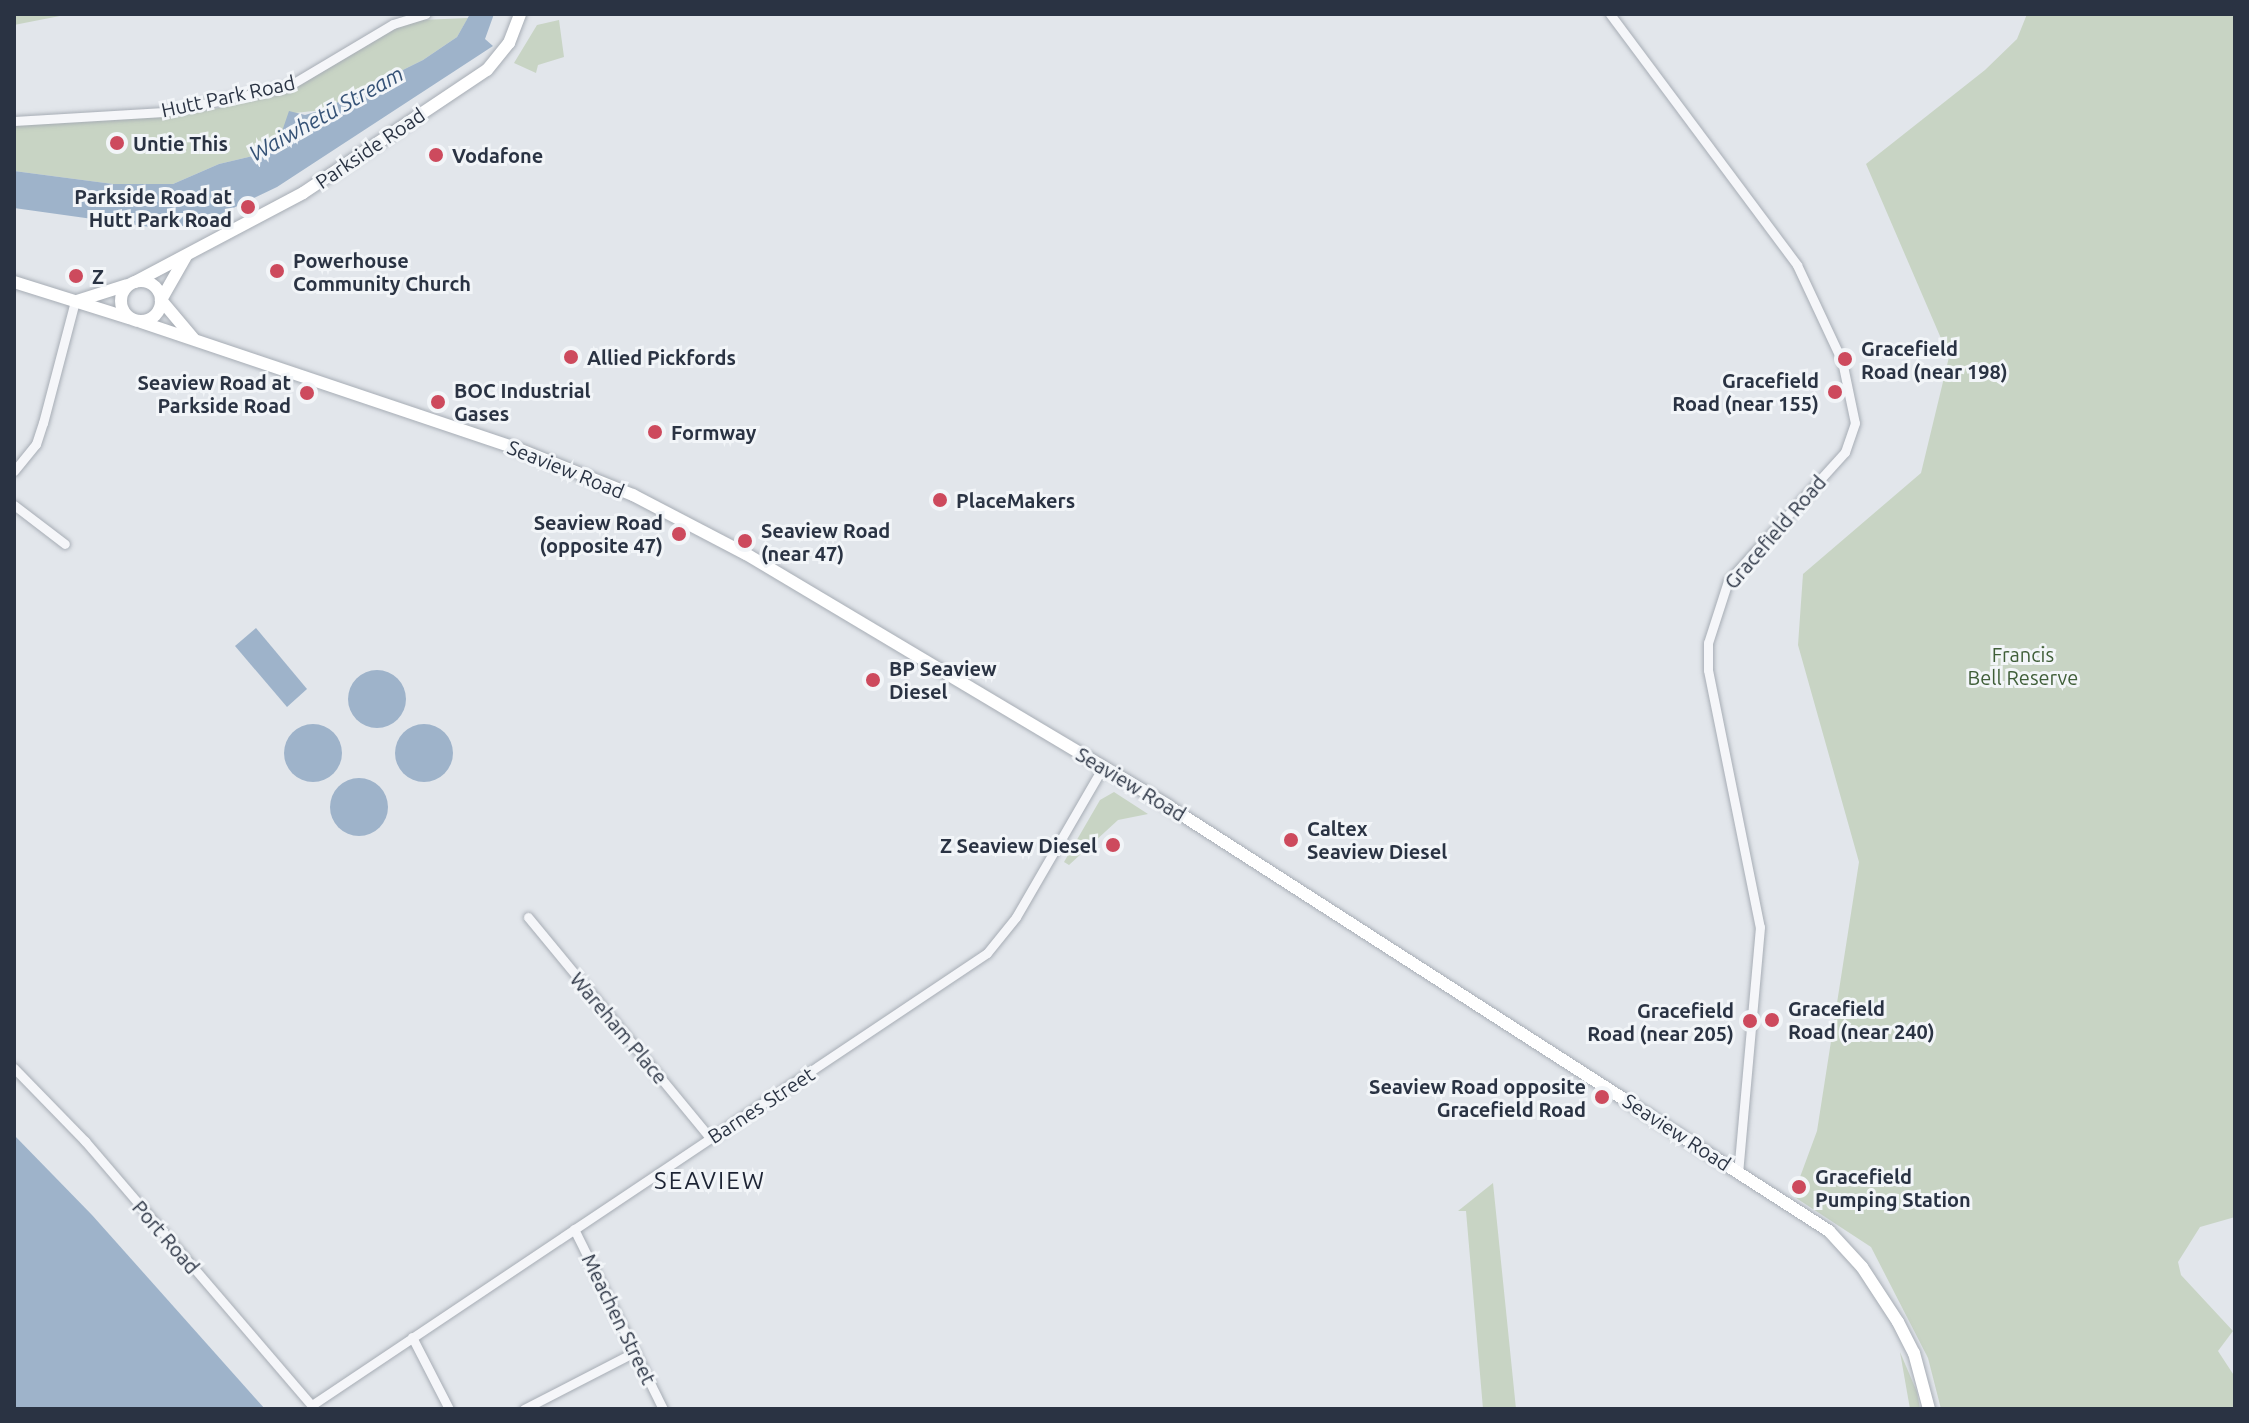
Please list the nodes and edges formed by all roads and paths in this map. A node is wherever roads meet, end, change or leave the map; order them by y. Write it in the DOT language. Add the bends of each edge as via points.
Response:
graph roads {
  1 [pos="425,14"];
  2 [pos="520,14"];
  3 [pos="1610,14"];
  4 [pos="14,121"];
  5 [pos="190,249"];
  6 [pos="14,282"];
  7 [pos="132,283"];
  8 [pos="161,300"];
  9 [pos="76,301"];
  10 [pos="135,320"];
  11 [pos="198,343"];
  12 [pos="14,471"];
  13 [pos="14,505"];
  14 [pos="65,544"];
  15 [pos="1103,767"];
  16 [pos="528,917"];
  17 [pos="14,1068"];
  18 [pos="710,1138"];
  19 [pos="1738,1172"];
  20 [pos="574,1229"];
  21 [pos="412,1337"];
  22 [pos="635,1352"];
  23 [pos="313,1407"];
  24 [pos="449,1409"];
  25 [pos="524,1409"];
  26 [pos="663,1409"];
  27 [pos="1929,1409"];
  1 -- 4 [label="street, Hutt Park Road" via="393,24 287,87 164,112"];
  2 -- 5 [label="main road, Parkside Road" via="509,43 487,70 303,193"];
  3 -- 19 [label="street, Gracefield Road" via="1797,265 1842,361 1855,423 1845,452 1728,581 1708,643 1708,670 1760,927"];
  5 -- 7 [label="main road, Parkside Road"];
  5 -- 8 [label="main road"];
  6 -- 9 [label="main road, Seaview Road"];
  7 -- 8 [label="main road" via="153,285"];
  7 -- 9 [label="main road"];
  7 -- 10 [label="main road" via="121,304"];
  8 -- 10 [label="main road" via="155,316"];
  8 -- 11 [label="main road, Seaview Road"];
  9 -- 10 [label="main road, Seaview Road"];
  9 -- 12 [label="street" via="36,444"];
  10 -- 11 [label="main road, Seaview Road"];
  11 -- 15 [label="main road, Seaview Road" via="516,448 633,495 746,554"];
  13 -- 14 [label="street"];
  15 -- 18 [label="street, Barnes Street" via="994,946 777,1098"];
  15 -- 19 [label="main road, Seaview Road"];
  16 -- 18 [label="street, Wareham Place"];
  17 -- 23 [label="street, Port Road" via="85,1141"];
  18 -- 20 [label="street, Barnes Street"];
  19 -- 27 [label="main road, Seaview Road" via="1829,1231 1862,1267 1907,1338"];
  20 -- 21 [label="street, Barnes Street"];
  20 -- 22 [label="street, Meachen Street"];
  21 -- 23 [label="street, Barnes Street"];
  21 -- 24 [label="street"];
  22 -- 25 [label="street"];
  22 -- 26 [label="street, Meachen Street"];
}
